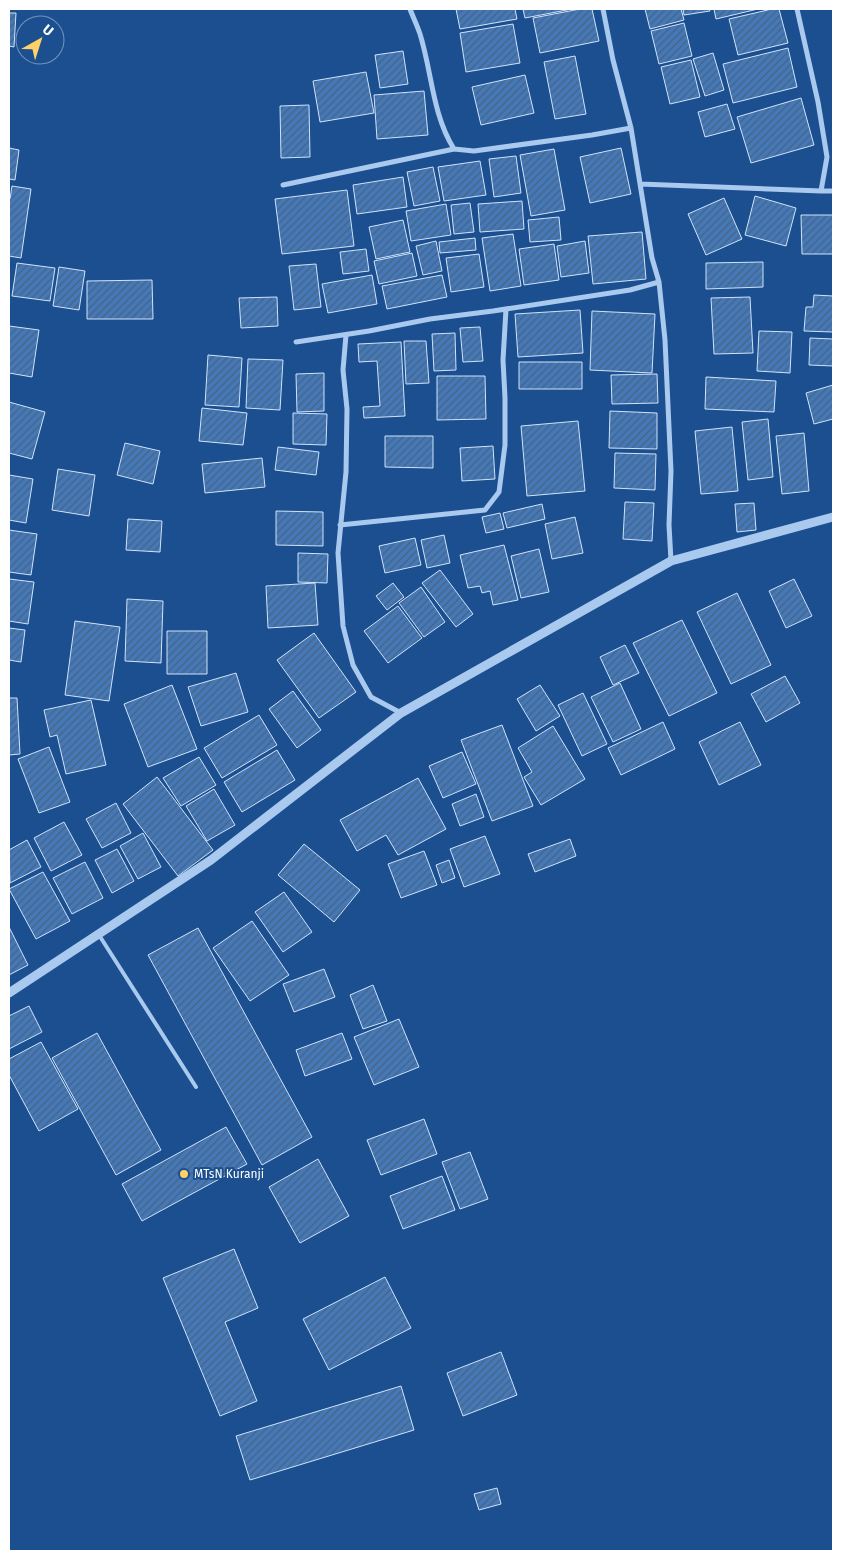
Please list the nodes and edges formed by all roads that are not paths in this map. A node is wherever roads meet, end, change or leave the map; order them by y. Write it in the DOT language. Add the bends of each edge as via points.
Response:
graph roads {
  1 [pos="410,9"];
  2 [pos="603,9"];
  3 [pos="797,9"];
  4 [pos="631,128"];
  5 [pos="454,149"];
  6 [pos="640,184"];
  7 [pos="283,185"];
  8 [pos="821,191"];
  9 [pos="833,192"];
  10 [pos="659,282"];
  11 [pos="506,309"];
  12 [pos="346,335"];
  13 [pos="296,342"];
  14 [pos="833,516"];
  15 [pos="340,525"];
  16 [pos="671,560"];
  17 [pos="401,713"];
  18 [pos="98,934"];
  19 [pos="9,993"];
  20 [pos="196,1087"];
  1 -- 5 [label="street" via="420,34 437,111"];
  2 -- 4 [label="street"];
  3 -- 8 [label="street" via="827,157"];
  4 -- 5 [label="street" via="474,151"];
  4 -- 6 [label="street"];
  5 -- 7 [label="street"];
  6 -- 8 [label="street"];
  6 -- 10 [label="street"];
  8 -- 9 [label="street"];
  10 -- 11 [label="street" via="630,290"];
  10 -- 16 [label="street" via="671,471"];
  11 -- 12 [label="street"];
  11 -- 15 [label="street" via="502,360 505,445 499,492 485,510"];
  12 -- 13 [label="street"];
  12 -- 15 [label="street" via="343,370 347,410 346,472"];
  14 -- 16 [label="street"];
  15 -- 17 [label="street" via="338,553 343,626 353,665 371,697"];
  16 -- 17 [label="street"];
  17 -- 18 [label="street" via="211,860"];
  18 -- 19 [label="street"];
  18 -- 20 [label="lane"];
}
